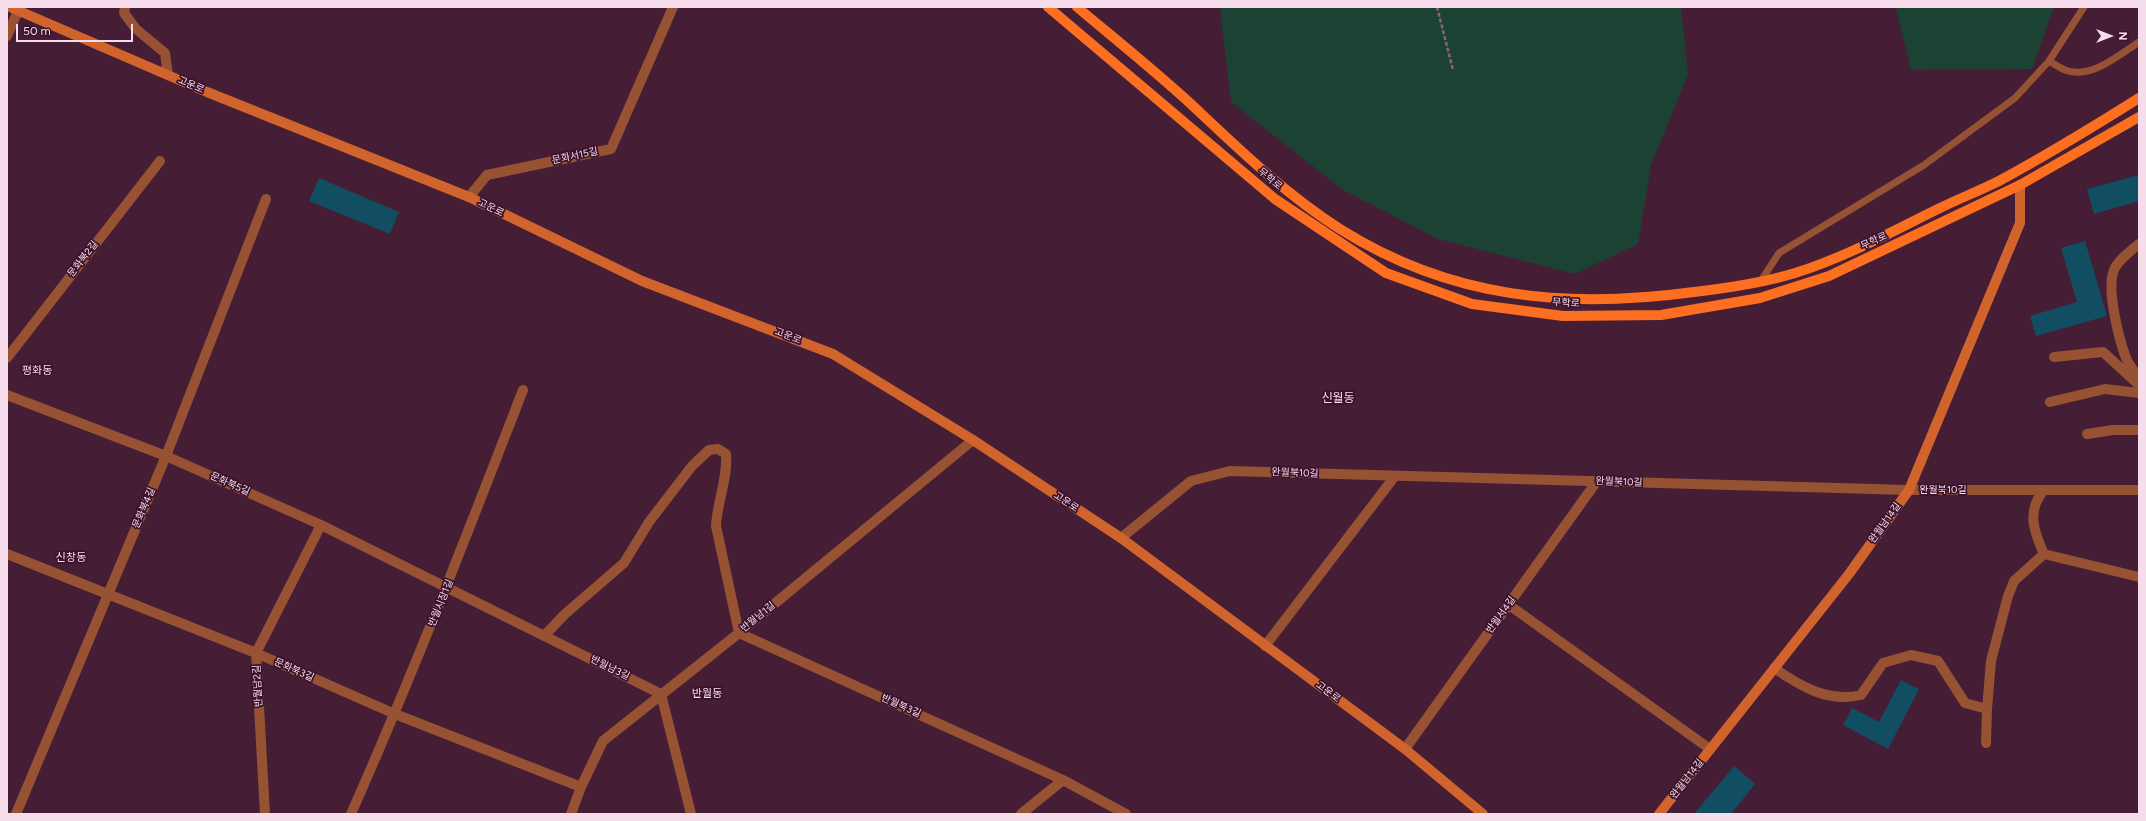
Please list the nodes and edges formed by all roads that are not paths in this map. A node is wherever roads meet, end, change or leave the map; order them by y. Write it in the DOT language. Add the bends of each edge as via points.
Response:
graph roads {
  1 [pos="125,7"];
  2 [pos="674,7"];
  3 [pos="1048,7"];
  4 [pos="1076,7"];
  5 [pos="2084,7"];
  6 [pos="14,9"];
  7 [pos="7,36"];
  8 [pos="2139,42"];
  9 [pos="2049,61"];
  10 [pos="168,75"];
  11 [pos="2139,98"];
  12 [pos="2139,117"];
  13 [pos="160,161"];
  14 [pos="2020,185"];
  15 [pos="469,197"];
  16 [pos="266,199"];
  17 [pos="2139,244"];
  18 [pos="1761,281"];
  19 [pos="2054,357"];
  20 [pos="7,358"];
  21 [pos="2139,379"];
  22 [pos="2139,385"];
  23 [pos="523,390"];
  24 [pos="2139,393"];
  25 [pos="7,395"];
  26 [pos="2050,402"];
  27 [pos="2139,430"];
  28 [pos="2087,434"];
  29 [pos="972,440"];
  30 [pos="166,456"];
  31 [pos="1396,476"];
  32 [pos="1597,481"];
  33 [pos="1909,490"];
  34 [pos="2044,490"];
  35 [pos="2139,490"];
  36 [pos="321,525"];
  37 [pos="1120,538"];
  38 [pos="7,554"];
  39 [pos="2044,554"];
  40 [pos="2139,577"];
  41 [pos="447,588"];
  42 [pos="107,595"];
  43 [pos="1509,605"];
  44 [pos="739,633"];
  45 [pos="544,636"];
  46 [pos="1265,646"];
  47 [pos="256,653"];
  48 [pos="1774,668"];
  49 [pos="661,694"];
  50 [pos="1987,709"];
  51 [pos="395,714"];
  52 [pos="1986,743"];
  53 [pos="1405,749"];
  54 [pos="1710,749"];
  55 [pos="1063,780"];
  56 [pos="581,787"];
  57 [pos="16,814"];
  58 [pos="265,814"];
  59 [pos="351,814"];
  60 [pos="571,814"];
  61 [pos="691,814"];
  62 [pos="1021,814"];
  63 [pos="1126,814"];
  64 [pos="1483,814"];
  65 [pos="1659,814"];
  1 -- 10 [label="street" via="124,12 136,29 165,53"];
  2 -- 15 [label="street, 문화서15길" via="611,148 487,175"];
  3 -- 14 [label="main road, 무학로" via="1275,199 1386,273 1472,304 1563,316 1661,315 1760,298 1829,276"];
  4 -- 18 [label="main road, 무학로" via="1163,79 1251,161 1298,199 1340,229 1387,255 1428,273 1490,290 1574,300 1643,298"];
  5 -- 9 [label="lane"];
  6 -- 7 [label="street"];
  6 -- 10 [label="main road, 고운로"];
  8 -- 9 [label="lane" via="2095,69 2082,73 2066,70"];
  9 -- 18 [label="lane" via="2015,98 1924,165 1779,253"];
  10 -- 15 [label="main road, 고운로"];
  11 -- 18 [label="main road, 무학로" via="1996,183 1937,209 1864,247 1794,273"];
  12 -- 14 [label="main road, 무학로"];
  13 -- 20 [label="street, 문화북2길"];
  14 -- 33 [label="main road, 완월남14길" via="2020,223"];
  15 -- 29 [label="main road, 고운로" via="642,281 833,354"];
  16 -- 30 [label="street, 문화북4길"];
  17 -- 21 [label="street" via="2116,266 2111,285 2116,328 2127,360"];
  19 -- 22 [label="street" via="2103,352"];
  23 -- 41 [label="street, 반월시장1길"];
  24 -- 26 [label="street" via="2105,389"];
  25 -- 30 [label="street, 문화북5길"];
  27 -- 28 [label="street"];
  29 -- 37 [label="main road, 고운로"];
  29 -- 44 [label="street, 반월남1길"];
  30 -- 36 [label="street, 문화북5길"];
  30 -- 42 [label="street, 문화북4길"];
  31 -- 32 [label="street, 완월북10길"];
  31 -- 37 [label="street, 완월북10길" via="1230,471 1191,481"];
  31 -- 46 [label="street"];
  32 -- 33 [label="street, 완월북10길"];
  32 -- 43 [label="street, 반월서4길"];
  33 -- 34 [label="street, 완월북10길"];
  33 -- 48 [label="main road, 완월남14길" via="1849,574"];
  34 -- 35 [label="street, 완월북10길"];
  34 -- 39 [label="street" via="2034,511 2032,524"];
  36 -- 41 [label="street, 문화북5길"];
  36 -- 47 [label="street, 반월남2길"];
  37 -- 46 [label="main road, 고운로"];
  38 -- 42 [label="street, 문화북3길"];
  39 -- 40 [label="street"];
  39 -- 50 [label="street" via="2014,580 2008,596 1991,661"];
  41 -- 45 [label="street, 반월남3길"];
  41 -- 51 [label="street, 반월시장1길"];
  42 -- 47 [label="street, 문화북3길"];
  42 -- 57 [label="street, 문화북4길"];
  43 -- 53 [label="street, 반월서4길"];
  43 -- 54 [label="street"];
  44 -- 45 [label="street" via="716,526 727,467 726,454 718,449 709,450 692,466 649,522 624,563 565,614"];
  44 -- 49 [label="street, 반월남1길"];
  44 -- 55 [label="street, 반월북3길"];
  45 -- 49 [label="street, 반월남3길"];
  46 -- 53 [label="main road, 고운로"];
  47 -- 51 [label="street, 문화북3길"];
  47 -- 58 [label="street, 반월남2길"];
  48 -- 50 [label="street" via="1795,683 1826,695 1849,698 1861,694 1884,662 1911,655 1938,661 1965,703"];
  48 -- 54 [label="main road, 완월남14길"];
  49 -- 56 [label="street, 반월남1길" via="603,741"];
  49 -- 61 [label="street"];
  50 -- 52 [label="street"];
  51 -- 56 [label="street, 문화북3길"];
  51 -- 59 [label="street, 반월시장1길"];
  53 -- 64 [label="main road, 고운로"];
  54 -- 65 [label="main road, 완월남14길"];
  55 -- 62 [label="street"];
  55 -- 63 [label="street, 반월북3길"];
  56 -- 60 [label="street, 반월남1길"];
}
